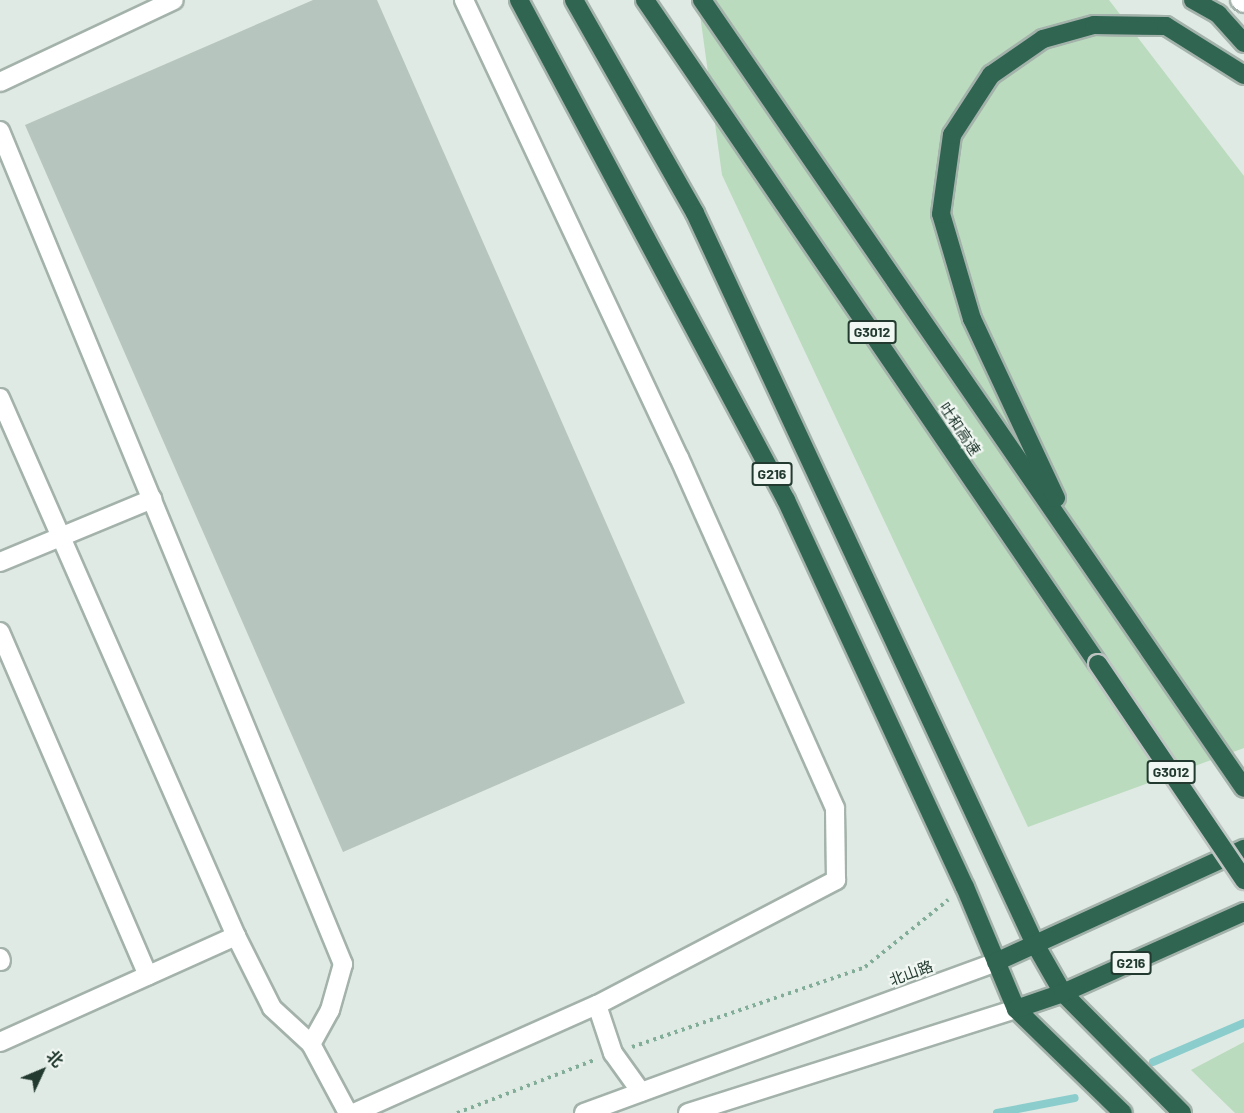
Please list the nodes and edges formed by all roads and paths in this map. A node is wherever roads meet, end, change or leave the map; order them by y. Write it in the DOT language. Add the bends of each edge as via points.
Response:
graph roads {
  1 [pos="174,0"];
  2 [pos="464,0"];
  3 [pos="519,0"];
  4 [pos="574,0"];
  5 [pos="645,0"];
  6 [pos="702,0"];
  7 [pos="1193,0"];
  8 [pos="1240,0"];
  9 [pos="1244,3"];
  10 [pos="1244,44"];
  11 [pos="1244,75"];
  12 [pos="0,82"];
  13 [pos="0,131"];
  14 [pos="0,398"];
  15 [pos="152,499"];
  16 [pos="61,537"];
  17 [pos="1082,551"];
  18 [pos="0,562"];
  19 [pos="0,632"];
  20 [pos="1244,789"];
  21 [pos="1244,849"];
  22 [pos="1244,880"];
  23 [pos="965,887"];
  24 [pos="1244,912"];
  25 [pos="236,936"];
  26 [pos="1035,944"];
  27 [pos="996,962"];
  28 [pos="148,976"];
  29 [pos="1063,993"];
  30 [pos="597,1005"];
  31 [pos="1016,1009"];
  32 [pos="0,1042"];
  33 [pos="311,1044"];
  34 [pos="613,1053"];
  35 [pos="641,1092"];
  36 [pos="348,1113"];
  37 [pos="354,1113"];
  38 [pos="457,1113"];
  39 [pos="584,1113"];
  40 [pos="688,1113"];
  41 [pos="1123,1113"];
  42 [pos="1182,1113"];
  1 -- 12 [label="street"];
  2 -- 30 [label="street" via="678,458 835,808 836,880"];
  3 -- 23 [label="highway, G216" via="786,500"];
  4 -- 26 [label="highway" via="695,213"];
  5 -- 22 [label="highway, 吐和高速 / G3012, bridge"];
  6 -- 17 [label="highway, 吐和高速 / G3012"];
  7 -- 10 [label="highway" via="1218,14"];
  8 -- 9 [label="street"];
  11 -- 17 [label="highway" via="1166,26 1094,25 1043,39 991,75 951,135 941,214 972,319"];
  13 -- 15 [label="street"];
  14 -- 16 [label="street"];
  15 -- 16 [label="street"];
  15 -- 33 [label="street" via="343,964 330,1010"];
  16 -- 18 [label="street"];
  16 -- 25 [label="street"];
  17 -- 20 [label="highway, 吐和高速 / G3012"];
  19 -- 28 [label="street"];
  21 -- 26 [label="highway, 北山路"];
  23 -- 27 [label="highway, G216"];
  23 -- 34 [label="path" via="865,967"];
  24 -- 29 [label="highway, G216"];
  25 -- 28 [label="street"];
  25 -- 33 [label="street" via="272,1008"];
  26 -- 27 [label="highway, 北山路"];
  26 -- 29 [label="highway"];
  27 -- 31 [label="highway, G216"];
  27 -- 35 [label="street, 北山路"];
  28 -- 32 [label="street"];
  29 -- 31 [label="highway, G216"];
  29 -- 42 [label="highway"];
  30 -- 34 [label="street"];
  30 -- 37 [label="street"];
  31 -- 40 [label="street"];
  31 -- 41 [label="highway"];
  33 -- 36 [label="street"];
  34 -- 35 [label="street"];
  34 -- 38 [label="path"];
  35 -- 39 [label="street, 北山路"];
}
